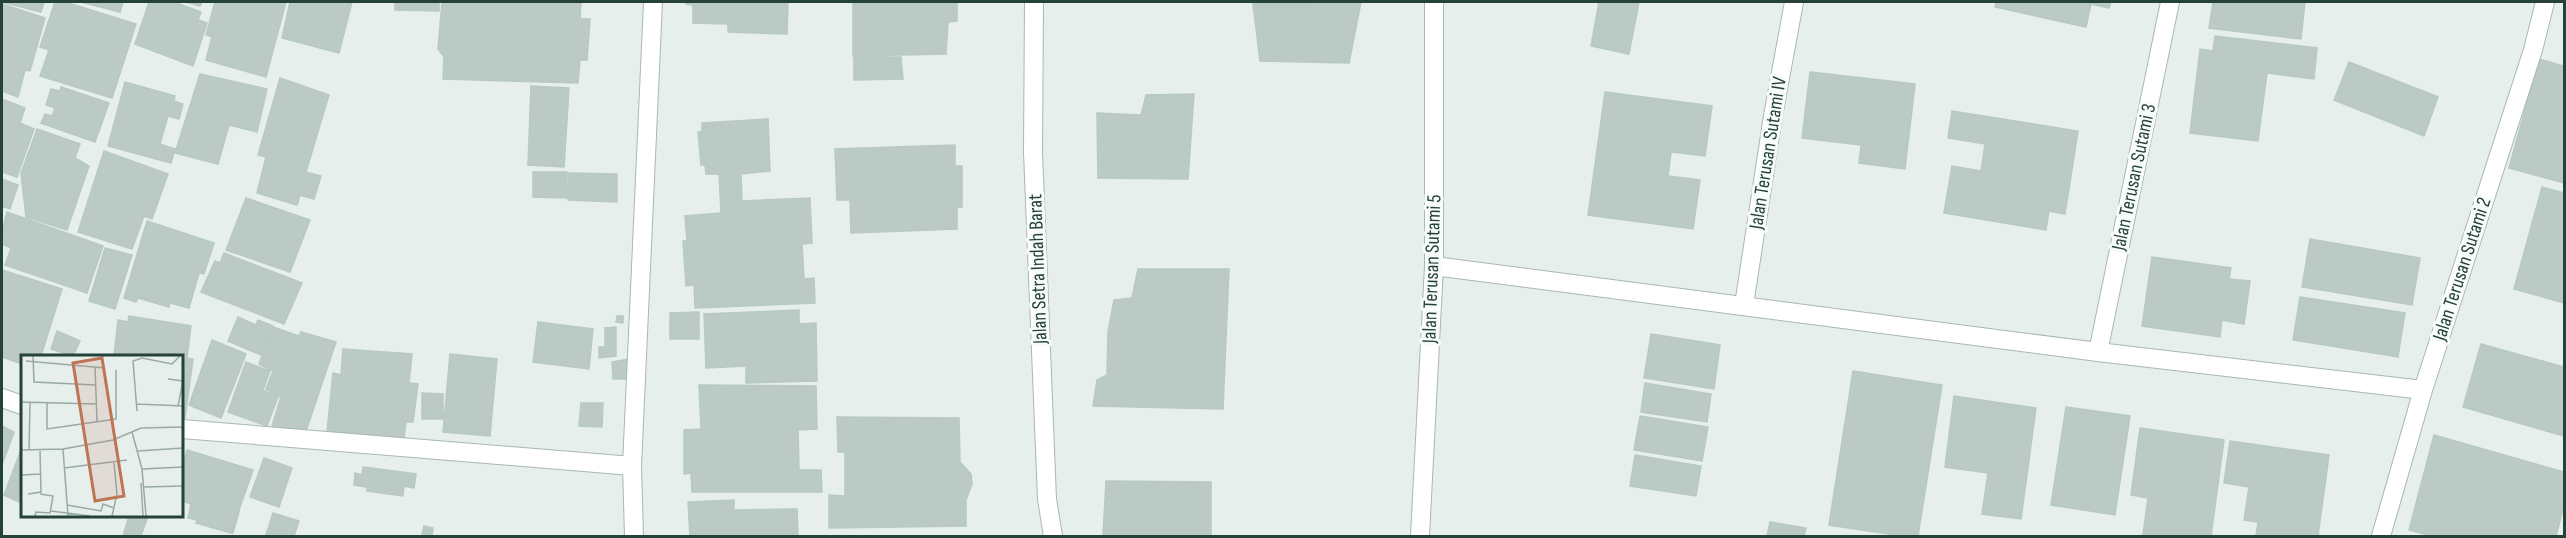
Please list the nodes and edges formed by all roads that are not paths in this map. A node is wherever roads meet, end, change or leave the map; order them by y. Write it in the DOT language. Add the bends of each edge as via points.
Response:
graph roads {
  1 [pos="653,2"];
  2 [pos="1034,2"];
  3 [pos="1434,2"];
  4 [pos="1794,2"];
  5 [pos="2170,2"];
  6 [pos="2545,2"];
  7 [pos="1434,266"];
  8 [pos="1744,305"];
  9 [pos="2098,351"];
  10 [pos="2423,390"];
  11 [pos="2,398"];
  12 [pos="21,405"];
  13 [pos="183,429"];
  14 [pos="632,466"];
  15 [pos="634,537"];
  16 [pos="1053,537"];
  17 [pos="1420,537"];
  18 [pos="2381,537"];
  1 -- 14 [label="street"];
  2 -- 16 [label="street, Jalan Setra Indah Barat" via="1033,152 1047,499"];
  3 -- 7 [label="street, Jalan Terusan Sutami 5"];
  4 -- 8 [label="street, Jalan Terusan Sutami IV"];
  5 -- 9 [label="street, Jalan Terusan Sutami 3"];
  6 -- 10 [label="street, Jalan Terusan Sutami 2"];
  7 -- 8 [label="street"];
  7 -- 17 [label="street, Jalan Terusan Sutami 5"];
  8 -- 9 [label="street"];
  9 -- 10 [label="street"];
  10 -- 18 [label="street, Jalan Terusan Sutami 2"];
  11 -- 12 [label="street"];
  13 -- 14 [label="street"];
  14 -- 15 [label="street"];
}
